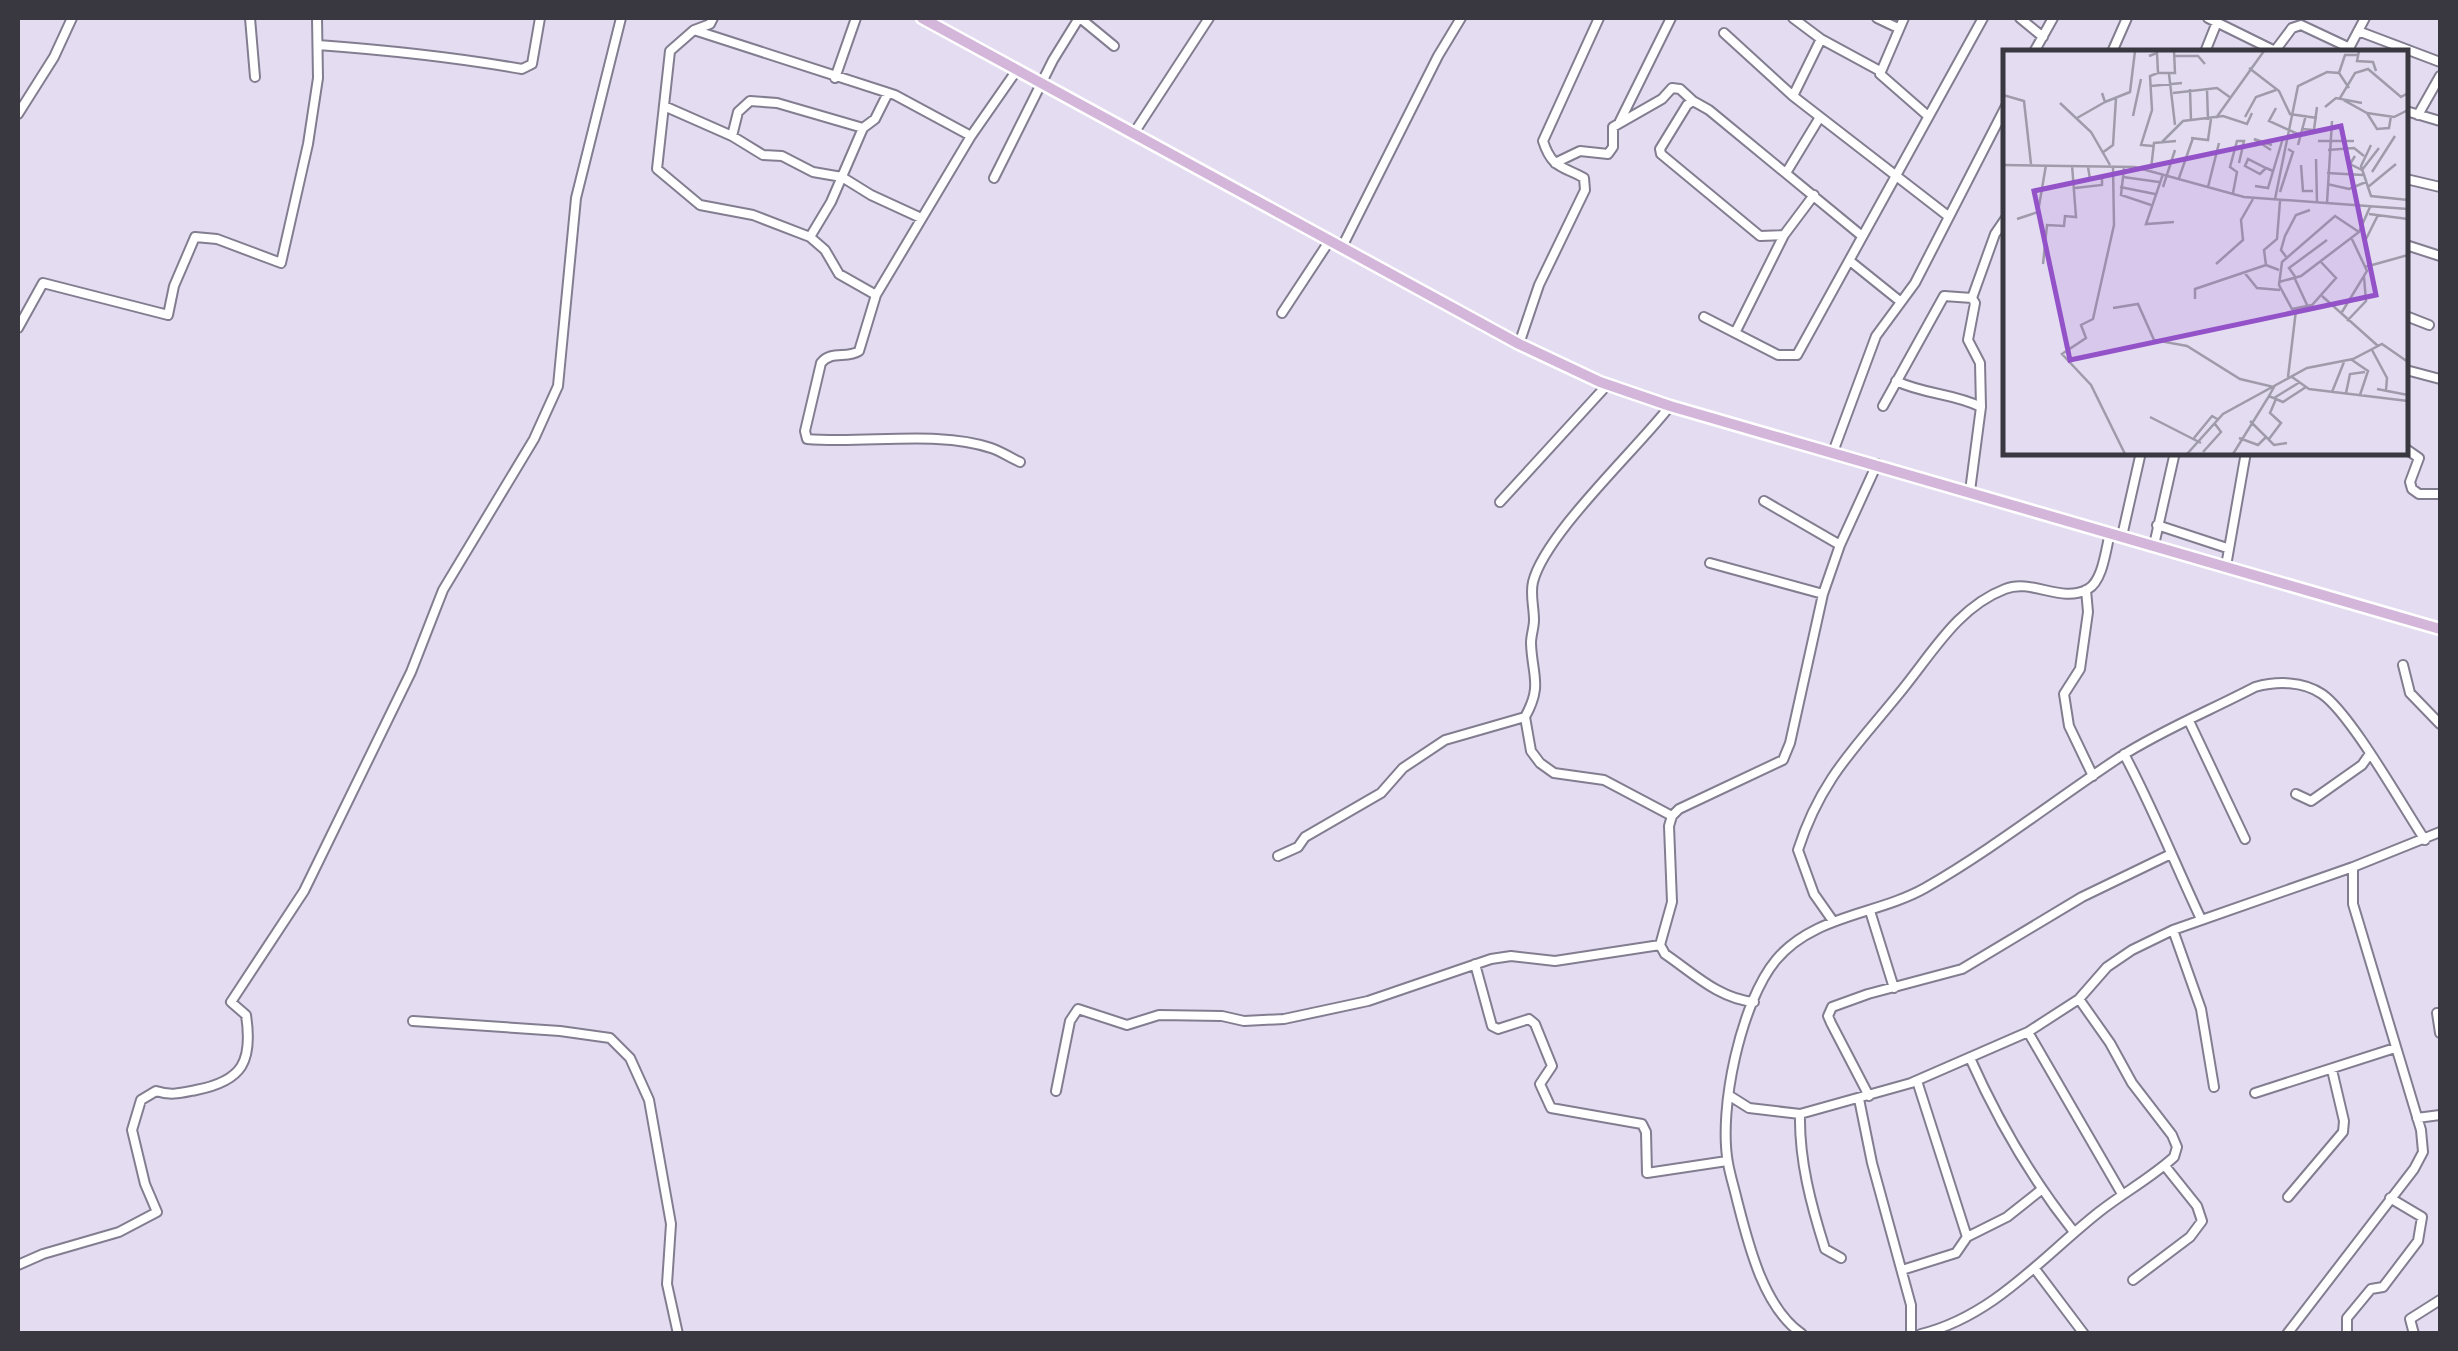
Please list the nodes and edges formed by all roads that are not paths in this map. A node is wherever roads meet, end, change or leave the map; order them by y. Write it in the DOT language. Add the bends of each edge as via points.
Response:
graph roads {
  1 [pos="72,18"];
  2 [pos="250,18"];
  3 [pos="317,18"];
  4 [pos="540,18"];
  5 [pos="622,18"];
  6 [pos="713,18"];
  7 [pos="856,18"];
  8 [pos="1079,18"];
  9 [pos="1209,18"];
  10 [pos="1461,18"];
  11 [pos="1600,18"];
  12 [pos="1671,18"];
  13 [pos="1793,18"];
  14 [pos="1877,18"];
  15 [pos="1904,18"];
  16 [pos="1983,18"];
  17 [pos="2020,18"];
  18 [pos="2053,18"];
  19 [pos="2127,18"];
  20 [pos="2365,18"];
  21 [pos="928,19"];
  22 [pos="2213,20"];
  23 [pos="1898,28"];
  24 [pos="2358,30"];
  25 [pos="696,31"];
  26 [pos="1724,33"];
  27 [pos="2043,36"];
  28 [pos="1821,39"];
  29 [pos="318,44"];
  30 [pos="1114,46"];
  31 [pos="2035,50"];
  32 [pos="2113,50"];
  33 [pos="2205,50"];
  34 [pos="2270,50"];
  35 [pos="2276,50"];
  36 [pos="2349,50"];
  37 [pos="2440,62"];
  38 [pos="1017,70"];
  39 [pos="1880,72"];
  40 [pos="2440,76"];
  41 [pos="255,77"];
  42 [pos="835,78"];
  43 [pos="1044,83"];
  44 [pos="888,93"];
  45 [pos="1793,96"];
  46 [pos="1693,101"];
  47 [pos="664,106"];
  48 [pos="2003,112"];
  49 [pos="2408,112"];
  50 [pos="18,114"];
  51 [pos="2418,115"];
  52 [pos="1928,116"];
  53 [pos="1820,117"];
  54 [pos="1620,121"];
  55 [pos="2440,121"];
  56 [pos="862,128"];
  57 [pos="1134,133"];
  58 [pos="732,136"];
  59 [pos="971,136"];
  60 [pos="1555,163"];
  61 [pos="1786,173"];
  62 [pos="1897,176"];
  63 [pos="842,177"];
  64 [pos="994,178"];
  65 [pos="2408,180"];
  66 [pos="2440,187"];
  67 [pos="1814,195"];
  68 [pos="1948,216"];
  69 [pos="921,218"];
  70 [pos="2003,223"];
  71 [pos="1784,235"];
  72 [pos="1760,236"];
  73 [pos="1862,236"];
  74 [pos="810,238"];
  75 [pos="1330,240"];
  76 [pos="2408,246"];
  77 [pos="1342,247"];
  78 [pos="1777,250"];
  79 [pos="2440,256"];
  80 [pos="1850,261"];
  81 [pos="876,294"];
  82 [pos="1972,298"];
  83 [pos="1901,302"];
  84 [pos="1282,314"];
  85 [pos="1704,317"];
  86 [pos="2408,317"];
  87 [pos="2430,325"];
  88 [pos="18,328"];
  89 [pos="1734,333"];
  90 [pos="1519,344"];
  91 [pos="2408,371"];
  92 [pos="2440,379"];
  93 [pos="1896,381"];
  94 [pos="1608,384"];
  95 [pos="1670,406"];
  96 [pos="1883,406"];
  97 [pos="1981,407"];
  98 [pos="2408,451"];
  99 [pos="1834,452"];
  100 [pos="2141,455"];
  101 [pos="2174,455"];
  102 [pos="2245,455"];
  103 [pos="1020,462"];
  104 [pos="1877,464"];
  105 [pos="1970,491"];
  106 [pos="2440,494"];
  107 [pos="1764,501"];
  108 [pos="1500,502"];
  109 [pos="2157,525"];
  110 [pos="2116,534"];
  111 [pos="1840,544"];
  112 [pos="2154,544"];
  113 [pos="2227,548"];
  114 [pos="1710,564"];
  115 [pos="2226,566"];
  116 [pos="2086,590"];
  117 [pos="1823,594"];
  118 [pos="2440,629"];
  119 [pos="2404,665"];
  120 [pos="1524,717"];
  121 [pos="2190,721"];
  122 [pos="2440,724"];
  123 [pos="2124,754"];
  124 [pos="2369,755"];
  125 [pos="2362,765"];
  126 [pos="2380,772"];
  127 [pos="2093,776"];
  128 [pos="2296,794"];
  129 [pos="1672,816"];
  130 [pos="2440,832"];
  131 [pos="2244,839"];
  132 [pos="2426,840"];
  133 [pos="2171,854"];
  134 [pos="1278,856"];
  135 [pos="2353,867"];
  136 [pos="1870,910"];
  137 [pos="2201,920"];
  138 [pos="1833,922"];
  139 [pos="2173,930"];
  140 [pos="1660,945"];
  141 [pos="1475,964"];
  142 [pos="1894,988"];
  143 [pos="2079,999"];
  144 [pos="1754,1002"];
  145 [pos="2437,1013"];
  146 [pos="413,1021"];
  147 [pos="2028,1032"];
  148 [pos="2440,1032"];
  149 [pos="2395,1048"];
  150 [pos="1970,1058"];
  151 [pos="2332,1070"];
  152 [pos="1916,1080"];
  153 [pos="2214,1087"];
  154 [pos="1056,1091"];
  155 [pos="2255,1094"];
  156 [pos="1730,1096"];
  157 [pos="1864,1098"];
  158 [pos="1748,1108"];
  159 [pos="1800,1114"];
  160 [pos="2440,1115"];
  161 [pos="1726,1118"];
  162 [pos="2417,1118"];
  163 [pos="1727,1160"];
  164 [pos="2165,1166"];
  165 [pos="2041,1190"];
  166 [pos="2122,1194"];
  167 [pos="2288,1197"];
  168 [pos="2390,1198"];
  169 [pos="2074,1232"];
  170 [pos="1967,1237"];
  171 [pos="1841,1258"];
  172 [pos="18,1265"];
  173 [pos="2035,1269"];
  174 [pos="1902,1270"];
  175 [pos="2133,1280"];
  176 [pos="2440,1300"];
  177 [pos="678,1334"];
  178 [pos="1802,1334"];
  179 [pos="1911,1334"];
  180 [pos="1921,1334"];
  181 [pos="2084,1334"];
  182 [pos="2287,1334"];
  183 [pos="2347,1334"];
  184 [pos="2414,1334"];
  1 -- 50 [label="street"];
  2 -- 41 [label="street"];
  3 -- 29 [label="street"];
  4 -- 29 [label="street" via="532,64 522,69"];
  5 -- 172 [label="street" via="576,198 558,386 534,439 443,590 411,672 304,892 231,1002 246,1015 251,1044 239,1072 217,1086 170,1096 156,1091 141,1100 132,1130 157,1212 119,1232"];
  6 -- 25 [label="street"];
  7 -- 42 [label="street"];
  8 -- 30 [label="street"];
  8 -- 43 [label="street"];
  9 -- 57 [label="street"];
  10 -- 77 [label="street"];
  11 -- 60 [label="street" via="1545,134"];
  12 -- 54 [label="street"];
  13 -- 28 [label="street"];
  14 -- 23 [label="street"];
  15 -- 23 [label="street"];
  16 -- 52 [label="street"];
  17 -- 27 [label="street"];
  18 -- 27 [label="street"];
  19 -- 32 [label="street"];
  20 -- 24 [label="street"];
  21 -- 38 [label="main road"];
  22 -- 33 [label="street"];
  22 -- 34 [label="street"];
  23 -- 39 [label="street"];
  24 -- 36 [label="street"];
  24 -- 37 [label="street"];
  25 -- 42 [label="street"];
  25 -- 47 [label="street" via="670,51"];
  26 -- 45 [label="street"];
  27 -- 31 [label="street"];
  28 -- 39 [label="street"];
  28 -- 45 [label="street"];
  29 -- 88 [label="street" via="308,144 282,263 195,237 168,315 43,283"];
  35 -- 36 [label="street" via="2301,25"];
  38 -- 43 [label="main road"];
  38 -- 59 [label="street"];
  39 -- 52 [label="street"];
  40 -- 51 [label="street"];
  42 -- 44 [label="street"];
  43 -- 57 [label="main road"];
  43 -- 64 [label="street"];
  44 -- 56 [label="street" via="875,120"];
  44 -- 59 [label="street"];
  45 -- 53 [label="street"];
  46 -- 54 [label="street" via="1674,87"];
  46 -- 61 [label="street"];
  46 -- 72 [label="street" via="1659,152"];
  47 -- 58 [label="street"];
  47 -- 74 [label="street" via="659,173 700,204 753,215"];
  48 -- 68 [label="street"];
  49 -- 51 [label="street"];
  51 -- 55 [label="street"];
  52 -- 62 [label="street"];
  53 -- 61 [label="street"];
  53 -- 62 [label="street"];
  54 -- 60 [label="street" via="1608,154 1580,151"];
  56 -- 58 [label="street" via="760,100 743,105"];
  56 -- 63 [label="street"];
  57 -- 75 [label="main road"];
  58 -- 63 [label="street" via="763,155"];
  59 -- 69 [label="street"];
  60 -- 90 [label="street" via="1584,178 1585,190 1538,285"];
  61 -- 67 [label="street"];
  62 -- 68 [label="street"];
  62 -- 73 [label="street"];
  63 -- 69 [label="street"];
  63 -- 74 [label="street"];
  65 -- 66 [label="street"];
  67 -- 71 [label="street"];
  67 -- 73 [label="street"];
  68 -- 83 [label="street"];
  69 -- 81 [label="street"];
  70 -- 82 [label="street"];
  71 -- 72 [label="street"];
  71 -- 78 [label="street"];
  72 -- 78 [label="street"];
  73 -- 80 [label="street"];
  74 -- 81 [label="street" via="839,274"];
  75 -- 77 [label="main road"];
  75 -- 84 [label="street"];
  76 -- 79 [label="street"];
  77 -- 90 [label="main road"];
  78 -- 89 [label="street"];
  80 -- 83 [label="street"];
  80 -- 89 [label="street" via="1797,356 1778,355"];
  81 -- 103 [label="street" via="859,351 821,363 807,440 924,439 990,447"];
  82 -- 93 [label="street" via="1944,296"];
  82 -- 97 [label="street" via="1968,340 1980,363"];
  83 -- 99 [label="street" via="1876,336"];
  85 -- 89 [label="street"];
  86 -- 87 [label="street"];
  90 -- 94 [label="main road"];
  91 -- 92 [label="street"];
  93 -- 96 [label="street"];
  93 -- 97 [label="street"];
  94 -- 95 [label="main road"];
  94 -- 108 [label="street"];
  95 -- 99 [label="main road"];
  95 -- 120 [label="street" via="1541,560 1532,585 1530,641 1537,681"];
  97 -- 105 [label="street"];
  98 -- 106 [label="street" via="2419,458 2412,489"];
  99 -- 104 [label="main road"];
  100 -- 110 [label="street"];
  101 -- 109 [label="street"];
  102 -- 113 [label="street"];
  104 -- 105 [label="main road"];
  104 -- 111 [label="street"];
  105 -- 110 [label="main road"];
  107 -- 111 [label="street"];
  109 -- 112 [label="street"];
  109 -- 113 [label="street"];
  110 -- 112 [label="main road"];
  110 -- 116 [label="street"];
  111 -- 117 [label="street"];
  112 -- 115 [label="main road"];
  113 -- 115 [label="street"];
  114 -- 117 [label="street"];
  115 -- 118 [label="main road"];
  116 -- 127 [label="street" via="2080,669 2064,694 2069,726"];
  116 -- 138 [label="street" via="2012,587 1967,612 1850,748 1822,791 1798,850"];
  117 -- 129 [label="street" via="1783,760"];
  119 -- 122 [label="street" via="2410,692"];
  120 -- 129 [label="street" via="1540,763 1554,772 1604,780"];
  120 -- 134 [label="street" via="1445,740 1381,792"];
  121 -- 123 [label="street"];
  121 -- 124 [label="street" via="2268,683 2306,686 2325,696"];
  121 -- 131 [label="street"];
  123 -- 127 [label="street"];
  123 -- 133 [label="street"];
  124 -- 125 [label="street"];
  124 -- 126 [label="street"];
  125 -- 126 [label="street"];
  125 -- 128 [label="street" via="2311,800"];
  126 -- 132 [label="street"];
  127 -- 136 [label="street" via="1964,864 1902,900"];
  129 -- 140 [label="street" via="1672,902"];
  130 -- 132 [label="street"];
  132 -- 135 [label="street"];
  133 -- 137 [label="street"];
  133 -- 142 [label="street" via="1962,968"];
  135 -- 137 [label="street"];
  135 -- 149 [label="street" via="2353,904"];
  136 -- 138 [label="street"];
  136 -- 142 [label="street"];
  137 -- 139 [label="street"];
  138 -- 144 [label="street" via="1778,956"];
  139 -- 143 [label="street" via="2101,971"];
  139 -- 153 [label="street" via="2201,1009"];
  140 -- 141 [label="street"];
  140 -- 144 [label="street" via="1714,989"];
  141 -- 154 [label="street" via="1368,1001 1284,1020 1158,1016 1126,1025 1078,1010"];
  141 -- 163 [label="street" via="1492,1026 1536,1024 1552,1066 1540,1084 1550,1108 1642,1124 1650,1174"];
  142 -- 157 [label="street" via="1838,1003 1829,1012"];
  143 -- 147 [label="street"];
  143 -- 164 [label="street" via="2172,1135 2177,1152"];
  144 -- 156 [label="street"];
  145 -- 148 [label="street"];
  146 -- 177 [label="street" via="610,1038 630,1058 649,1100 670,1224 667,1284"];
  147 -- 150 [label="street"];
  147 -- 166 [label="street"];
  149 -- 151 [label="street"];
  149 -- 162 [label="street"];
  150 -- 152 [label="street"];
  150 -- 165 [label="street" via="1988,1103"];
  151 -- 155 [label="street"];
  151 -- 167 [label="street" via="2343,1132"];
  152 -- 157 [label="street"];
  152 -- 170 [label="street"];
  156 -- 158 [label="street"];
  156 -- 161 [label="street"];
  157 -- 159 [label="street"];
  157 -- 174 [label="street" via="1872,1164"];
  158 -- 159 [label="street"];
  158 -- 161 [label="street"];
  159 -- 171 [label="street" via="1814,1214 1825,1249"];
  160 -- 162 [label="street"];
  161 -- 163 [label="street"];
  162 -- 168 [label="street" via="2422,1158"];
  163 -- 178 [label="street" via="1764,1280 1786,1323"];
  164 -- 166 [label="street"];
  164 -- 175 [label="street" via="2202,1221"];
  165 -- 169 [label="street"];
  165 -- 170 [label="street"];
  166 -- 169 [label="street"];
  168 -- 182 [label="street"];
  168 -- 183 [label="street" via="2422,1218 2418,1241 2383,1288 2371,1288 2347,1318"];
  169 -- 173 [label="street"];
  170 -- 174 [label="street" via="1956,1252"];
  173 -- 180 [label="street" via="1965,1318"];
  173 -- 181 [label="street"];
  174 -- 179 [label="street"];
  176 -- 184 [label="street" via="2410,1319"];
}
